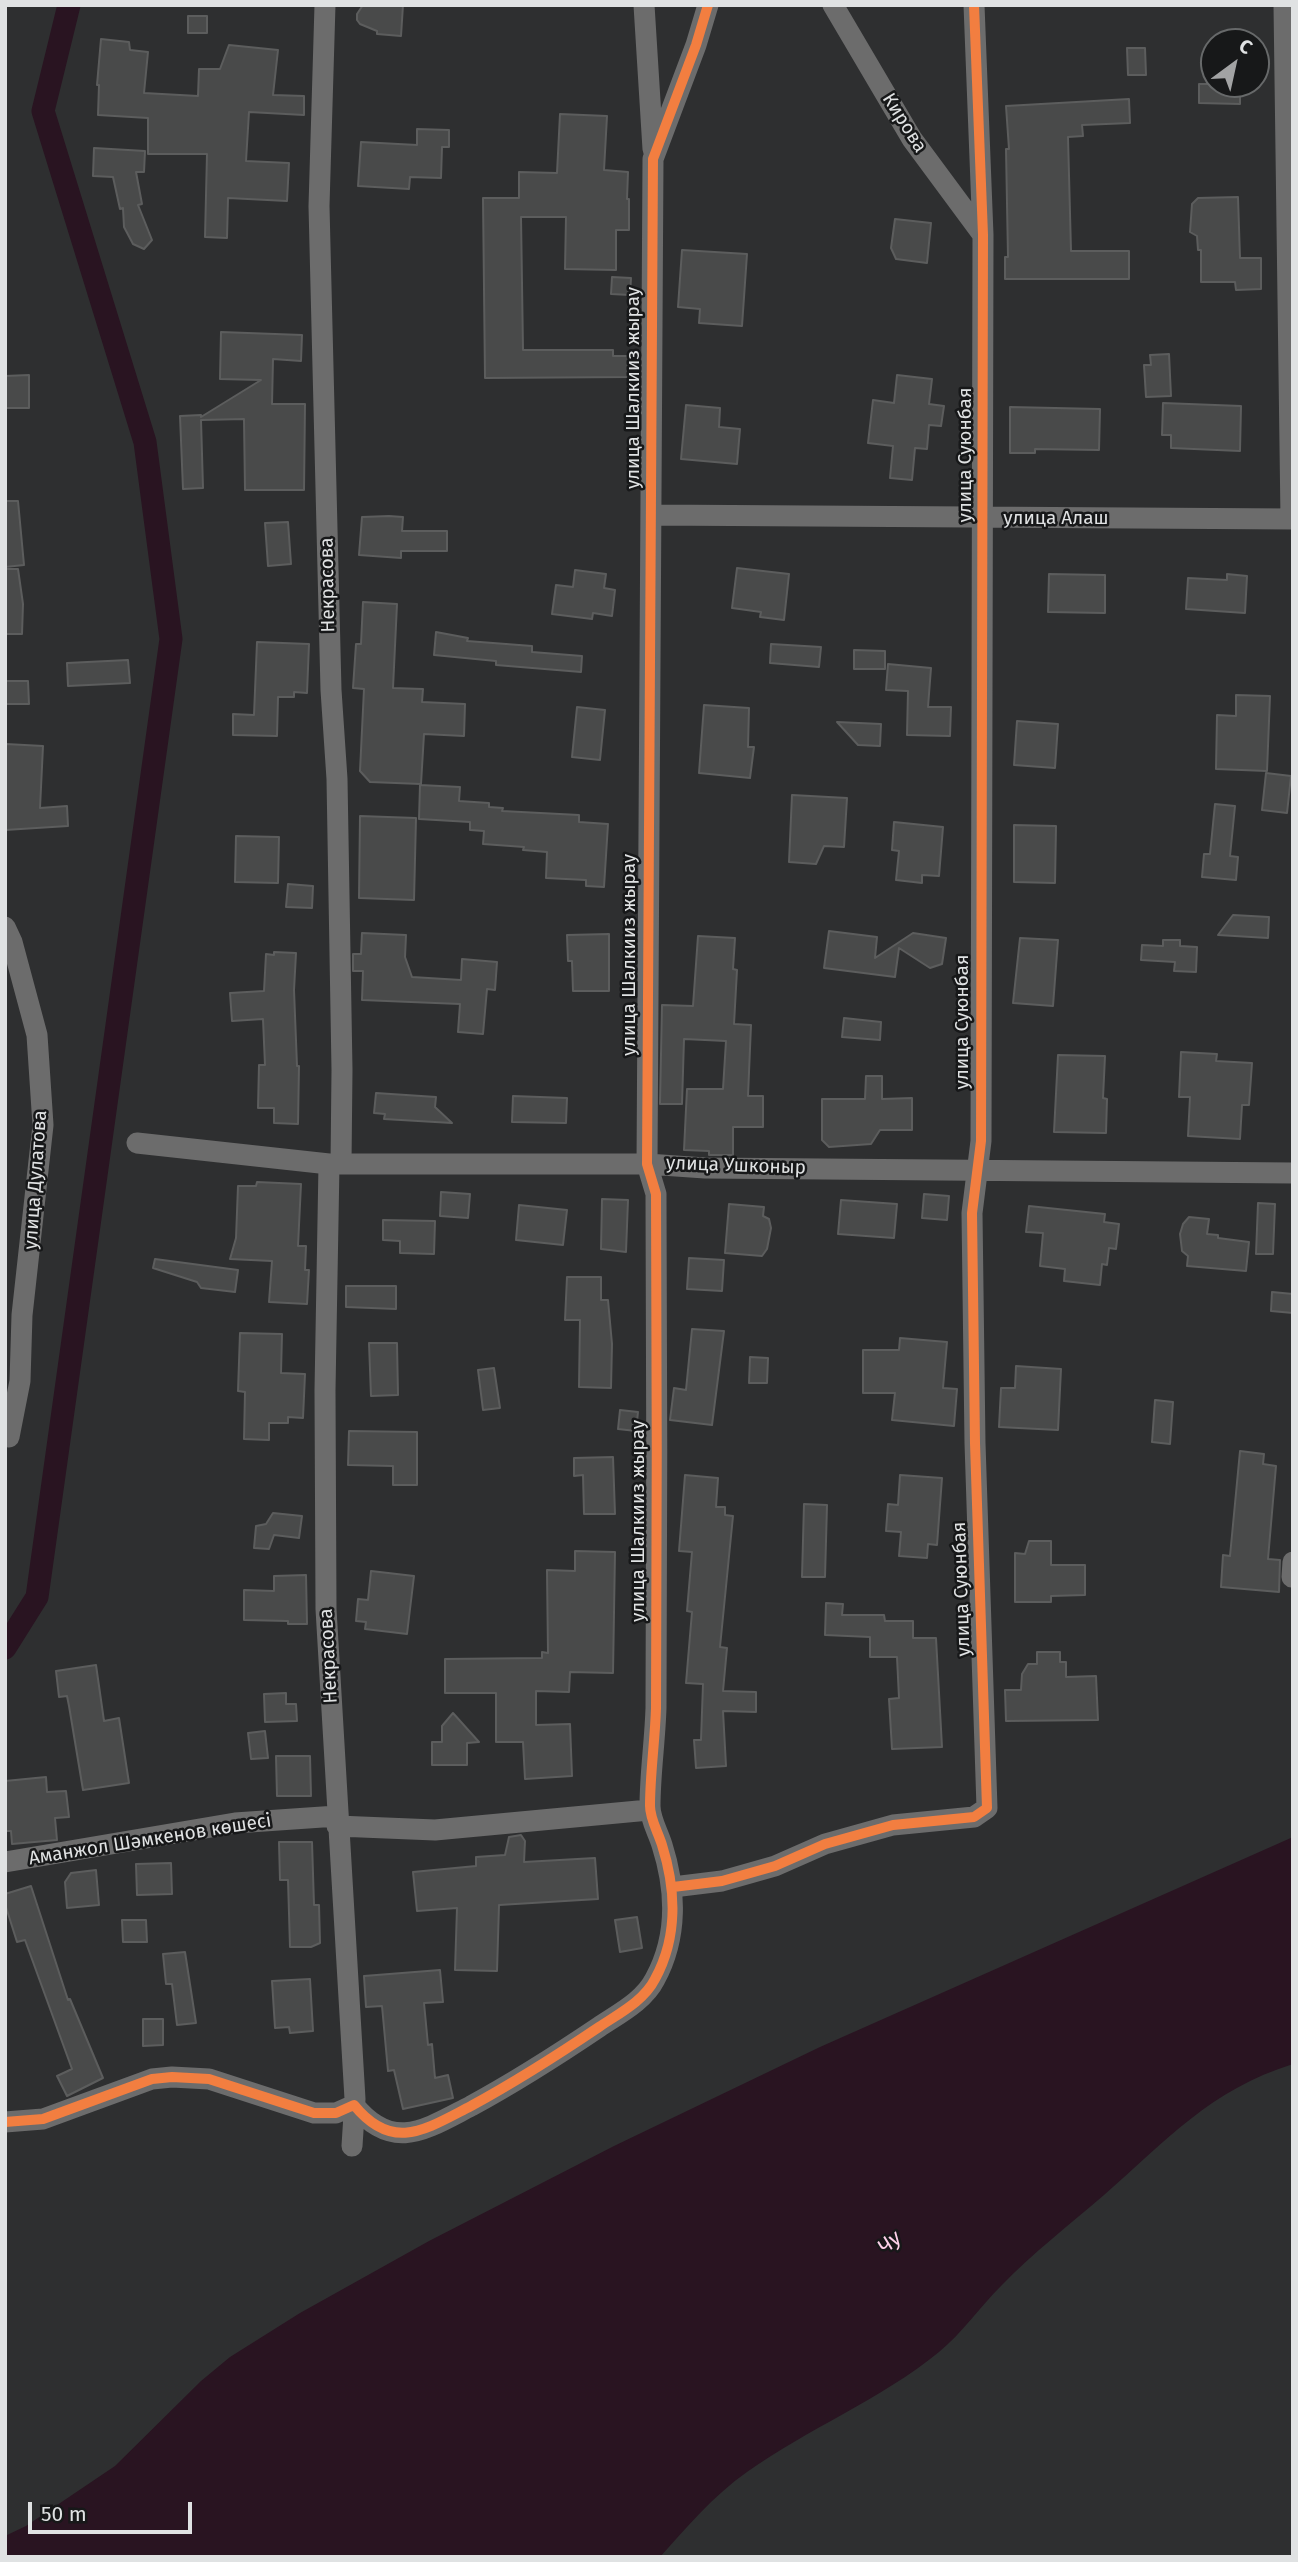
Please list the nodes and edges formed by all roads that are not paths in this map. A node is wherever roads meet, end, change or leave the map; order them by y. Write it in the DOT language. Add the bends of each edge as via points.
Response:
graph roads {
  1 [pos="325,5"];
  2 [pos="644,5"];
  3 [pos="708,5"];
  4 [pos="833,5"];
  5 [pos="974,5"];
  6 [pos="1284,5"];
  7 [pos="653,159"];
  8 [pos="983,235"];
  9 [pos="651,515"];
  10 [pos="983,519"];
  11 [pos="1292,519"];
  12 [pos="5,927"];
  13 [pos="137,1143"];
  14 [pos="335,1164"];
  15 [pos="647,1164"];
  16 [pos="978,1169"];
  17 [pos="1293,1173"];
  18 [pos="9,1437"];
  19 [pos="1293,1562"];
  20 [pos="1292,1577"];
  21 [pos="649,1810"];
  22 [pos="337,1821"];
  23 [pos="5,1862"];
  24 [pos="673,1887"];
  25 [pos="354,2105"];
  26 [pos="5,2122"];
  27 [pos="352,2146"];
  1 -- 14 [label="street, Некрасова" via="319,206 342,1070"];
  2 -- 7 [label="street"];
  3 -- 7 [label="street, улица Шалкииз жырау"];
  4 -- 8 [label="street, Кирова" via="912,139"];
  5 -- 8 [label="street, улица Суюнбая"];
  6 -- 11 [label="street"];
  7 -- 9 [label="street, улица Шалкииз жырау"];
  8 -- 10 [label="street, улица Суюнбая"];
  9 -- 10 [label="street, улица Алаш"];
  9 -- 15 [label="street, улица Шалкииз жырау"];
  10 -- 11 [label="street, улица Алаш"];
  10 -- 16 [label="street, улица Суюнбая"];
  12 -- 18 [label="street, улица Дулатова" via="37,1035 43,1125 22,1315 20,1381"];
  13 -- 14 [label="street, улица Ушконыр"];
  14 -- 15 [label="street, улица Ушконыр"];
  14 -- 22 [label="street, Некрасова" via="325,1390 326,1608"];
  15 -- 16 [label="street, улица Ушконыр"];
  15 -- 21 [label="street, улица Шалкииз жырау" via="656,1194 655,1730"];
  16 -- 17 [label="street, улица Ушконыр"];
  16 -- 24 [label="street, улица Суюнбая" via="972,1213 975,1443 987,1808 974,1817 893,1825 825,1843 775,1866 722,1881"];
  19 -- 20 [label="street"];
  21 -- 22 [label="street, Аманжол Шәмкенов көшесі" via="435,1830"];
  21 -- 24 [label="street, улица Шалкииз жырау"];
  22 -- 23 [label="street, Аманжол Шәмкенов көшесі" via="235,1823"];
  22 -- 25 [label="street, Некрасова"];
  24 -- 25 [label="street, улица Шалкииз жырау" via="666,1953 655,1981 638,2000 528,2075 411,2134 367,2121"];
  25 -- 26 [label="street" via="336,2113 314,2113 209,2079 172,2077 152,2079 43,2119"];
  25 -- 27 [label="street, Некрасова"];
}
